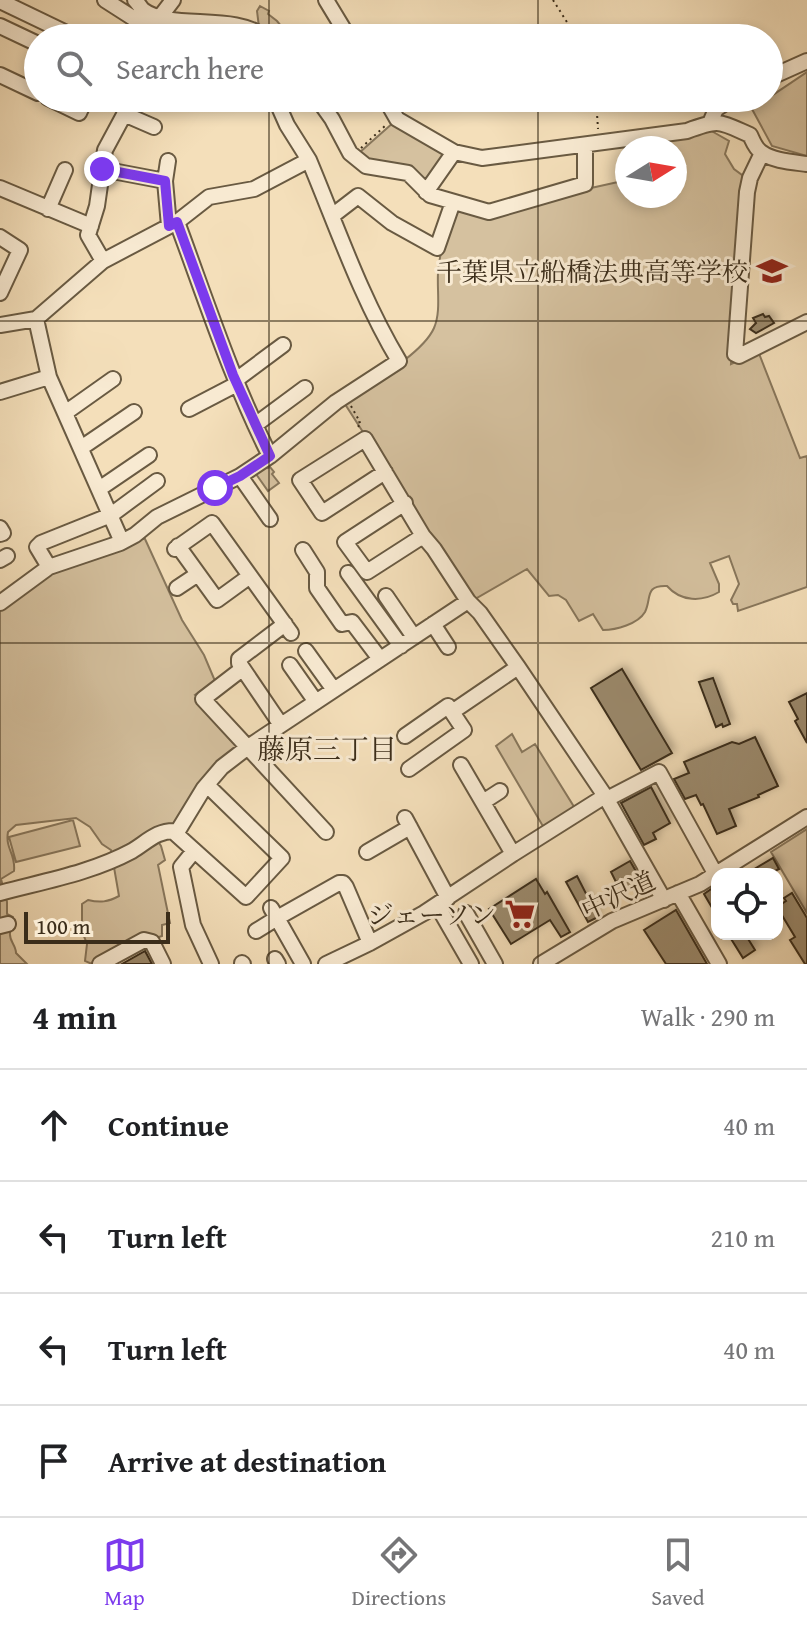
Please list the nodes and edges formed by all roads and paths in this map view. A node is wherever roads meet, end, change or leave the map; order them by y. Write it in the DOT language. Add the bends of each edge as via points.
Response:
graph roads {
  1 [pos="105,0"];
  2 [pos="135,0"];
  3 [pos="173,0"];
  4 [pos="326,0"];
  5 [pos="553,0"];
  6 [pos="0,1"];
  7 [pos="22,5"];
  8 [pos="54,24"];
  9 [pos="142,24"];
  10 [pos="159,24"];
  11 [pos="165,24"];
  12 [pos="341,24"];
  13 [pos="568,24"];
  14 [pos="0,26"];
  15 [pos="24,37"];
  16 [pos="807,61"];
  17 [pos="783,72"];
  18 [pos="0,75"];
  19 [pos="24,86"];
  20 [pos="281,112"];
  21 [pos="326,112"];
  22 [pos="393,112"];
  23 [pos="595,112"];
  24 [pos="715,112"];
  25 [pos="124,114"];
  26 [pos="395,116"];
  27 [pos="710,123"];
  28 [pos="154,127"];
  29 [pos="592,144"];
  30 [pos="454,152"];
  31 [pos="762,153"];
  32 [pos="353,155"];
  33 [pos="309,160"];
  34 [pos="168,161"];
  35 [pos="807,164"];
  36 [pos="102,169"];
  37 [pos="65,170"];
  38 [pos="165,181"];
  39 [pos="0,188"];
  40 [pos="426,192"];
  41 [pos="453,202"];
  42 [pos="48,209"];
  43 [pos="332,216"];
  44 [pos="173,224"];
  45 [pos="91,226"];
  46 [pos="0,237"];
  47 [pos="103,261"];
  48 [pos="0,293"];
  49 [pos="36,319"];
  50 [pos="807,322"];
  51 [pos="0,325"];
  52 [pos="283,345"];
  53 [pos="49,377"];
  54 [pos="113,379"];
  55 [pos="236,382"];
  56 [pos="305,388"];
  57 [pos="0,392"];
  58 [pos="345,396"];
  59 [pos="189,409"];
  60 [pos="134,412"];
  61 [pos="65,413"];
  62 [pos="255,425"];
  63 [pos="365,439"];
  64 [pos="81,448"];
  65 [pos="149,455"];
  66 [pos="270,456"];
  67 [pos="385,472"];
  68 [pos="240,476"];
  69 [pos="157,481"];
  70 [pos="99,489"];
  71 [pos="405,503"];
  72 [pos="111,515"];
  73 [pos="270,519"];
  74 [pos="0,528"];
  75 [pos="0,534"];
  76 [pos="423,536"];
  77 [pos="122,542"];
  78 [pos="303,550"];
  79 [pos="49,567"];
  80 [pos="348,573"];
  81 [pos="198,574"];
  82 [pos="250,576"];
  83 [pos="177,588"];
  84 [pos="386,596"];
  85 [pos="468,601"];
  86 [pos="0,603"];
  87 [pos="433,624"];
  88 [pos="414,637"];
  89 [pos="401,646"];
  90 [pos="448,647"];
  91 [pos="306,651"];
  92 [pos="380,659"];
  93 [pos="290,665"];
  94 [pos="518,667"];
  95 [pos="242,669"];
  96 [pos="334,690"];
  97 [pos="316,702"];
  98 [pos="452,712"];
  99 [pos="281,725"];
  100 [pos="405,736"];
  101 [pos="248,747"];
  102 [pos="461,765"];
  103 [pos="409,769"];
  104 [pos="207,785"];
  105 [pos="500,791"];
  106 [pos="606,798"];
  107 [pos="483,802"];
  108 [pos="807,817"];
  109 [pos="523,827"];
  110 [pos="172,830"];
  111 [pos="326,832"];
  112 [pos="532,842"];
  113 [pos="194,851"];
  114 [pos="367,852"];
  115 [pos="513,854"];
  116 [pos="712,868"];
  117 [pos="727,868"];
  118 [pos="711,877"];
  119 [pos="0,893"];
  120 [pos="678,893"];
  121 [pos="664,900"];
  122 [pos="443,901"];
  123 [pos="274,913"];
  124 [pos="466,913"];
  125 [pos="256,931"];
  126 [pos="370,943"];
  127 [pos="100,964"];
  128 [pos="163,964"];
  129 [pos="211,964"];
  130 [pos="303,964"];
  131 [pos="326,964"];
  132 [pos="471,964"];
  133 [pos="495,964"];
  134 [pos="541,964"];
  135 [pos="719,964"];
  1 -- 9 [label="street"];
  2 -- 10 [label="street"];
  3 -- 11 [label="street"];
  4 -- 12 [label="street"];
  5 -- 13 [label="path"];
  6 -- 7 [label="street"];
  7 -- 8 [label="street"];
  14 -- 15 [label="street"];
  16 -- 17 [label="street"];
  18 -- 19 [label="street"];
  20 -- 33 [label="street"];
  21 -- 32 [label="street"];
  22 -- 26 [label="street"];
  23 -- 29 [label="path"];
  24 -- 27 [label="street"];
  25 -- 28 [label="street"];
  25 -- 36 [label="street" via="105,150"];
  26 -- 30 [label="street"];
  26 -- 32 [label="path"];
  27 -- 29 [label="street"];
  27 -- 31 [label="street" via="750,135"];
  29 -- 30 [label="street" via="482,158"];
  29 -- 41 [label="street" via="585,184 489,212"];
  30 -- 40 [label="street"];
  31 -- 35 [label="street"];
  31 -- 50 [label="street" via="747,192 735,354"];
  32 -- 40 [label="street" via="366,166 408,173"];
  33 -- 43 [label="street"];
  33 -- 44 [label="street" via="254,189 209,197"];
  34 -- 38 [label="street"];
  36 -- 38 [label="street"];
  36 -- 45 [label="street"];
  37 -- 42 [label="street"];
  38 -- 44 [label="street"];
  39 -- 42 [label="street"];
  40 -- 41 [label="street"];
  41 -- 43 [label="street" via="437,248 358,196"];
  42 -- 45 [label="street"];
  43 -- 58 [label="street" via="399,361"];
  44 -- 47 [label="street"];
  44 -- 55 [label="street"];
  45 -- 47 [label="street" via="88,235"];
  46 -- 48 [label="street" via="20,250"];
  47 -- 49 [label="street"];
  49 -- 51 [label="street"];
  49 -- 53 [label="street"];
  52 -- 55 [label="street"];
  53 -- 57 [label="street"];
  53 -- 61 [label="street"];
  54 -- 61 [label="street"];
  55 -- 59 [label="street"];
  55 -- 62 [label="street"];
  56 -- 62 [label="street"];
  58 -- 63 [label="path"];
  58 -- 66 [label="street"];
  60 -- 64 [label="street"];
  61 -- 64 [label="street"];
  62 -- 66 [label="street"];
  63 -- 67 [label="street"];
  63 -- 67 [label="street" via="300,480 322,513"];
  64 -- 70 [label="street"];
  65 -- 70 [label="street"];
  66 -- 68 [label="street"];
  67 -- 71 [label="street"];
  68 -- 73 [label="street"];
  68 -- 77 [label="street" via="157,517"];
  69 -- 72 [label="street"];
  70 -- 72 [label="street"];
  71 -- 76 [label="street"];
  71 -- 76 [label="street" via="345,542 367,572"];
  72 -- 77 [label="street"];
  72 -- 79 [label="street" via="41,543 37,547"];
  74 -- 75 [label="street"];
  76 -- 85 [label="street"];
  77 -- 79 [label="street"];
  78 -- 92 [label="street" via="317,572 317,588 342,624 352,622"];
  79 -- 86 [label="street"];
  80 -- 89 [label="street"];
  81 -- 82 [label="street" via="217,600"];
  81 -- 82 [label="street" via="177,548 212,523"];
  81 -- 83 [label="street"];
  82 -- 95 [label="street" via="288,628 239,659"];
  84 -- 88 [label="street"];
  85 -- 87 [label="street"];
  85 -- 94 [label="street"];
  87 -- 88 [label="street"];
  87 -- 90 [label="street"];
  88 -- 89 [label="street"];
  89 -- 92 [label="street"];
  91 -- 96 [label="street"];
  92 -- 96 [label="street"];
  93 -- 97 [label="street"];
  94 -- 98 [label="street"];
  94 -- 106 [label="street"];
  95 -- 99 [label="street"];
  95 -- 101 [label="street" via="203,699"];
  96 -- 97 [label="street"];
  97 -- 99 [label="street"];
  98 -- 100 [label="street" via="448,706"];
  98 -- 103 [label="street" via="464,730"];
  99 -- 101 [label="street"];
  101 -- 104 [label="street"];
  101 -- 111 [label="street"];
  102 -- 107 [label="street"];
  104 -- 110 [label="street"];
  104 -- 113 [label="street" via="282,858 246,897"];
  105 -- 107 [label="street"];
  106 -- 112 [label="street"];
  106 -- 116 [label="street" via="659,772"];
  106 -- 121 [label="street"];
  107 -- 115 [label="street"];
  108 -- 117 [label="street, 中沢道"];
  109 -- 112 [label="street"];
  110 -- 113 [label="street"];
  110 -- 119 [label="street" via="96,868"];
  112 -- 115 [label="street"];
  113 -- 129 [label="street" via="181,867 193,925"];
  114 -- 122 [label="street" via="407,822"];
  115 -- 122 [label="street"];
  118 -- 120 [label="street, 中沢道"];
  120 -- 121 [label="street, 中沢道"];
  120 -- 135 [label="street"];
  121 -- 134 [label="street, 中沢道" via="612,921"];
  122 -- 126 [label="street"];
  122 -- 132 [label="street"];
  123 -- 125 [label="street"];
  123 -- 126 [label="street" via="343,883"];
  123 -- 130 [label="street"];
  124 -- 133 [label="street"];
  126 -- 131 [label="street"];
  127 -- 128 [label="street" via="144,940 152,942"];
}
